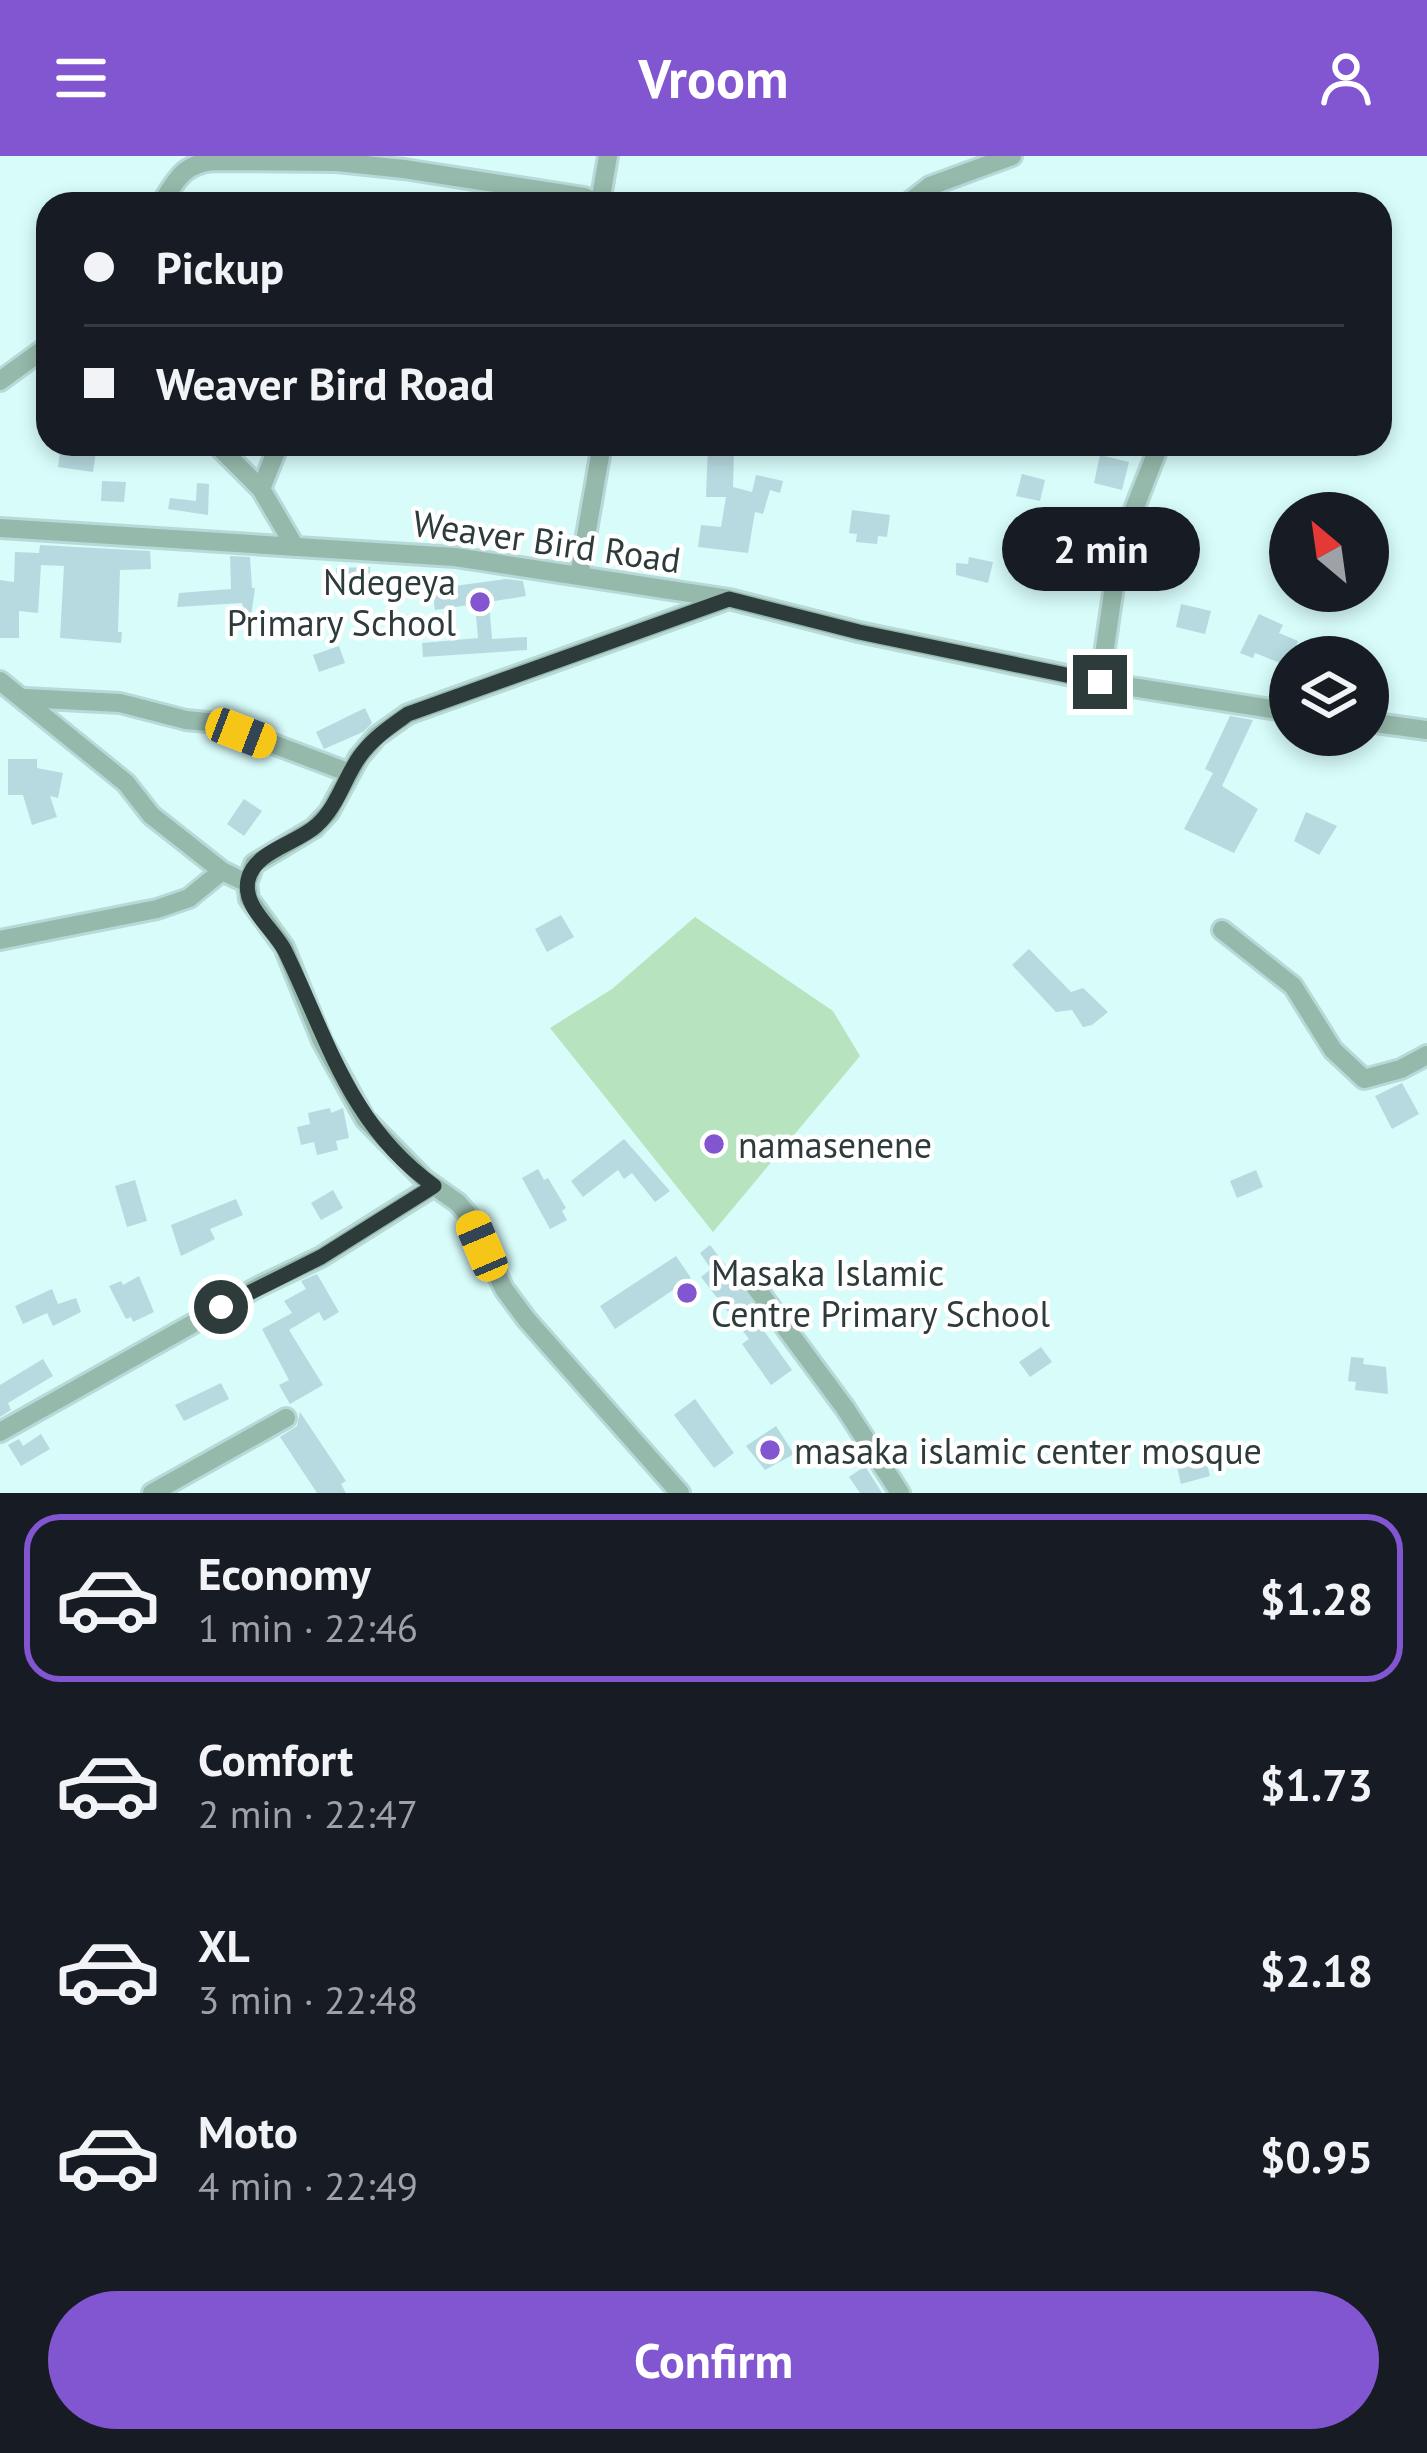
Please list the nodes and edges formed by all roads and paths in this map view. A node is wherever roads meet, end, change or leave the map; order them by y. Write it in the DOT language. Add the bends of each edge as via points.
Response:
graph roads {
  1 [pos="608,156"];
  2 [pos="1012,156"];
  3 [pos="178,164"];
  4 [pos="166,192"];
  5 [pos="533,192"];
  6 [pos="603,192"];
  7 [pos="922,192"];
  8 [pos="36,355"];
  9 [pos="0,381"];
  10 [pos="229,456"];
  11 [pos="274,456"];
  12 [pos="600,456"];
  13 [pos="1155,456"];
  14 [pos="261,489"];
  15 [pos="0,528"];
  16 [pos="295,547"];
  17 [pos="579,576"];
  18 [pos="729,599"];
  19 [pos="0,681"];
  20 [pos="1100,682"];
  21 [pos="26,698"];
  22 [pos="1269,709"];
  23 [pos="1389,725"];
  24 [pos="1427,730"];
  25 [pos="350,773"];
  26 [pos="222,871"];
  27 [pos="247,883"];
  28 [pos="1222,931"];
  29 [pos="0,940"];
  30 [pos="1427,1055"];
  31 [pos="434,1186"];
  32 [pos="751,1281"];
  33 [pos="286,1418"];
  34 [pos="0,1432"];
  35 [pos="152,1493"];
  36 [pos="680,1493"];
  37 [pos="900,1493"];
  1 -- 6 [label="street"];
  2 -- 7 [label="street"];
  3 -- 4 [label="street"];
  3 -- 5 [label="street" via="338,162"];
  8 -- 9 [label="street"];
  10 -- 14 [label="street"];
  11 -- 14 [label="street"];
  12 -- 17 [label="street"];
  13 -- 20 [label="street" via="1120,545"];
  14 -- 16 [label="street"];
  15 -- 16 [label="street, Weaver Bird Road"];
  16 -- 17 [label="street, Weaver Bird Road" via="455,557"];
  17 -- 18 [label="street, Weaver Bird Road"];
  18 -- 20 [label="street, Weaver Bird Road"];
  18 -- 25 [label="street" via="408,714 377,736"];
  19 -- 21 [label="street"];
  20 -- 22 [label="street, Weaver Bird Road"];
  21 -- 25 [label="street" via="120,703 217,723"];
  21 -- 26 [label="street"];
  23 -- 24 [label="street"];
  25 -- 27 [label="street" via="329,812 254,864"];
  26 -- 27 [label="street"];
  26 -- 29 [label="street" via="189,898 157,909"];
  27 -- 31 [label="street" via="365,1119"];
  28 -- 30 [label="street" via="1293,986 1333,1050 1364,1079"];
  31 -- 34 [label="street" via="321,1257"];
  31 -- 36 [label="street" via="470,1217 527,1320"];
  32 -- 37 [label="street"];
  33 -- 35 [label="street"];
}
